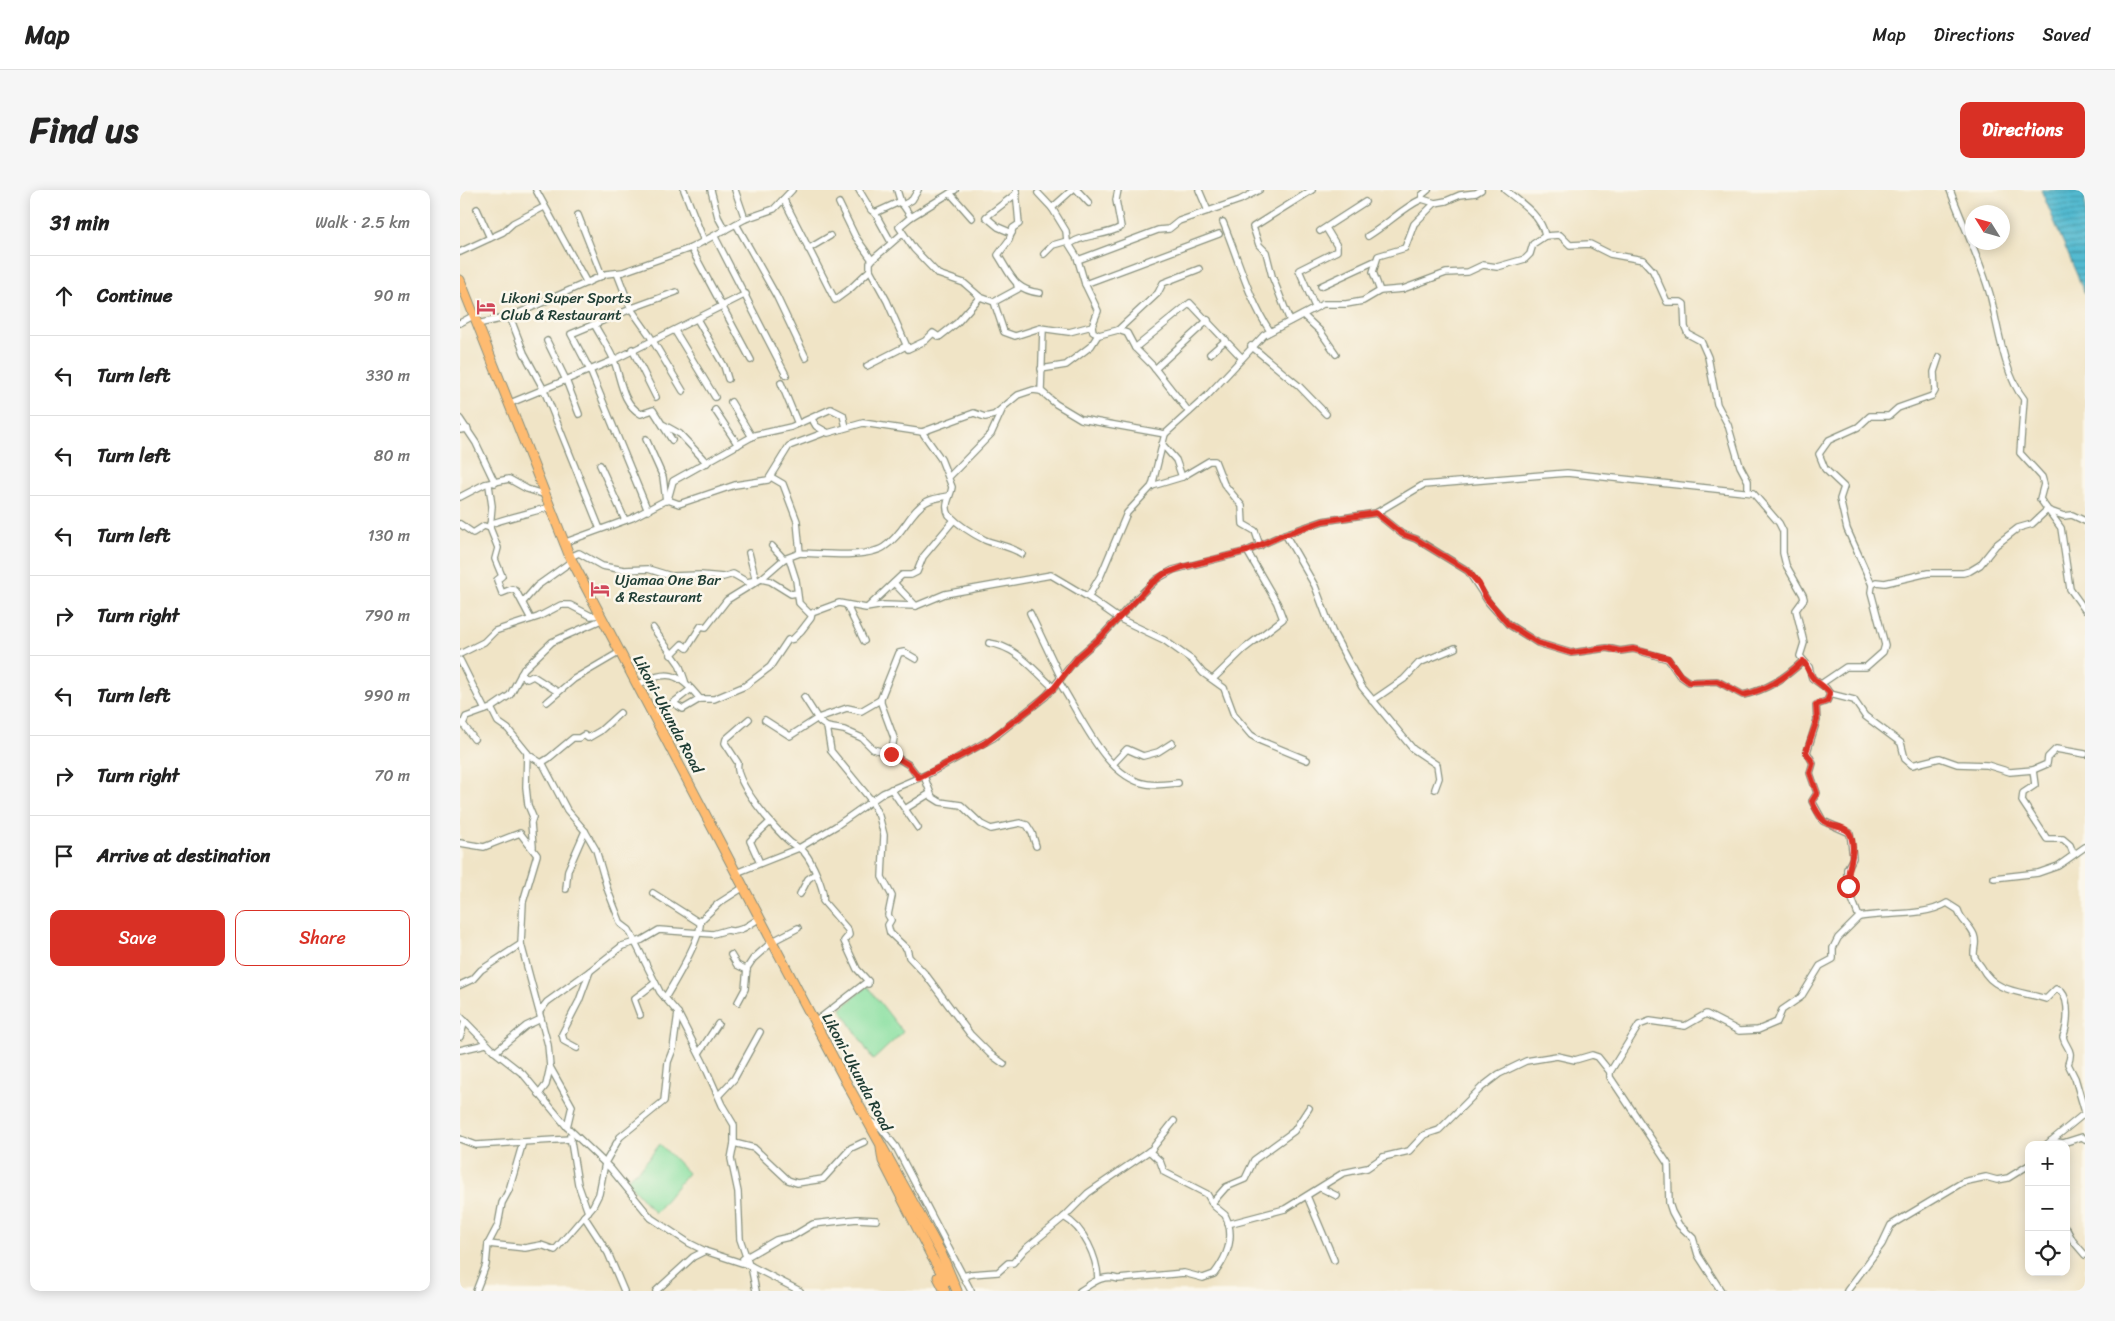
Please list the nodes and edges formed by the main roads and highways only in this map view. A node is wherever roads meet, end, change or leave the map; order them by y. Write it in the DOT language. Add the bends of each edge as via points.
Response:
graph roads {
  1 [pos="460,280"];
  2 [pos="881,1147"];
  3 [pos="941,1252"];
  4 [pos="932,1257"];
  5 [pos="947,1277"];
  6 [pos="945,1291"];
  7 [pos="952,1291"];
  8 [pos="957,1291"];
  9 [pos="964,1291"];
  1 -- 2 [label="highway, Likoni-Ukunda Road" via="571,559"];
  2 -- 3 [label="highway, Likoni-Ukunda Road"];
  2 -- 4 [label="highway, Likoni-Ukunda Road" via="883,1161"];
  3 -- 5 [label="highway, Likoni-Ukunda Road"];
  3 -- 9 [label="highway"];
  4 -- 5 [label="highway, Likoni-Ukunda Road"];
  4 -- 6 [label="highway"];
  5 -- 7 [label="highway, Likoni-Ukunda Road"];
  5 -- 8 [label="highway, Likoni-Ukunda Road"];
}
